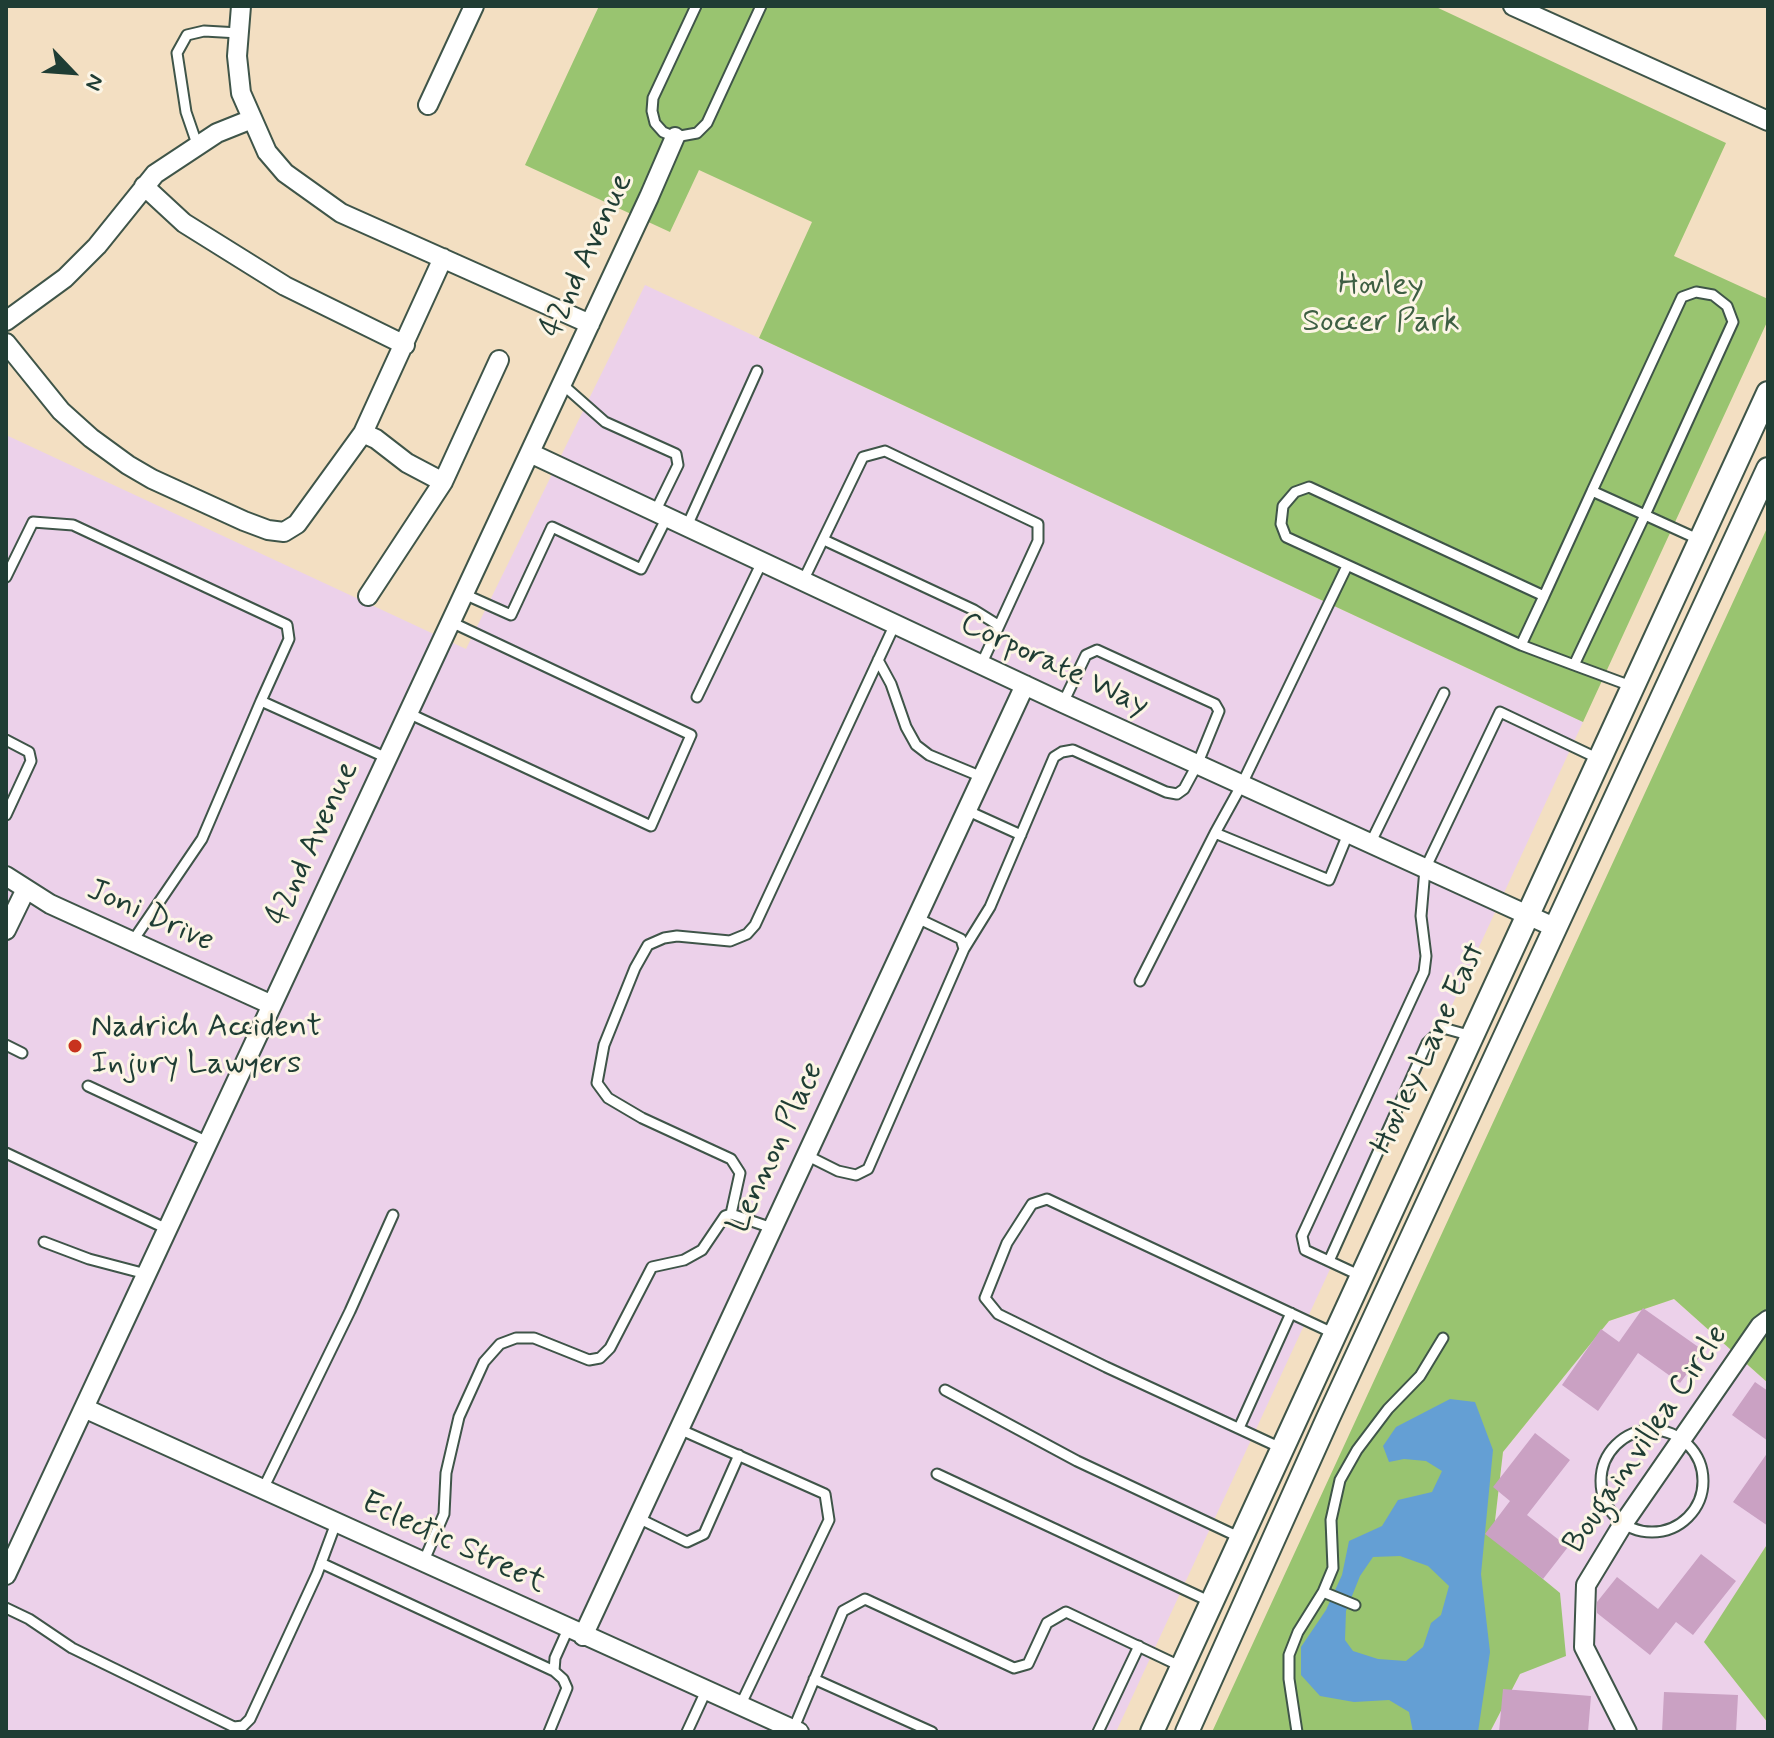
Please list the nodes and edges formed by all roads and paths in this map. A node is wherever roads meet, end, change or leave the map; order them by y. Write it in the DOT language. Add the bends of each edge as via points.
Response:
graph roads {
  1 [pos="241,6"];
  2 [pos="696,6"];
  3 [pos="761,6"];
  4 [pos="1513,6"];
  5 [pos="469,7"];
  6 [pos="239,33"];
  7 [pos="428,105"];
  8 [pos="252,119"];
  9 [pos="1768,121"];
  10 [pos="675,137"];
  11 [pos="197,144"];
  12 [pos="144,186"];
  13 [pos="443,258"];
  14 [pos="6,321"];
  15 [pos="590,324"];
  16 [pos="6,343"];
  17 [pos="405,345"];
  18 [pos="499,360"];
  19 [pos="757,371"];
  20 [pos="562,384"];
  21 [pos="1768,393"];
  22 [pos="363,433"];
  23 [pos="530,453"];
  24 [pos="1768,469"];
  25 [pos="443,482"];
  26 [pos="1592,491"];
  27 [pos="661,514"];
  28 [pos="1645,515"];
  29 [pos="687,526"];
  30 [pos="824,540"];
  31 [pos="1700,540"];
  32 [pos="762,562"];
  33 [pos="1347,566"];
  34 [pos="6,577"];
  35 [pos="803,581"];
  36 [pos="464,594"];
  37 [pos="368,596"];
  38 [pos="1544,596"];
  39 [pos="451,622"];
  40 [pos="895,624"];
  41 [pos="998,625"];
  42 [pos="1521,645"];
  43 [pos="878,660"];
  44 [pos="981,665"];
  45 [pos="1574,665"];
  46 [pos="1673,674"];
  47 [pos="1025,685"];
  48 [pos="1632,687"];
  49 [pos="1444,693"];
  50 [pos="697,697"];
  51 [pos="261,701"];
  52 [pos="1063,703"];
  53 [pos="408,713"];
  54 [pos="6,740"];
  55 [pos="387,758"];
  56 [pos="1599,759"];
  57 [pos="1197,765"];
  58 [pos="982,777"];
  59 [pos="1241,786"];
  60 [pos="966,810"];
  61 [pos="6,815"];
  62 [pos="1215,833"];
  63 [pos="1348,834"];
  64 [pos="1021,835"];
  65 [pos="1370,844"];
  66 [pos="1425,869"];
  67 [pos="6,876"];
  68 [pos="26,889"];
  69 [pos="1527,916"];
  70 [pos="917,918"];
  71 [pos="1556,928"];
  72 [pos="6,930"];
  73 [pos="132,942"];
  74 [pos="964,949"];
  75 [pos="1140,981"];
  76 [pos="272,1005"];
  77 [pos="1472,1036"];
  78 [pos="6,1045"];
  79 [pos="22,1053"];
  80 [pos="88,1086"];
  81 [pos="208,1142"];
  82 [pos="6,1153"];
  83 [pos="806,1155"];
  84 [pos="731,1214"];
  85 [pos="393,1215"];
  86 [pos="167,1229"];
  87 [pos="772,1229"];
  88 [pos="44,1242"];
  89 [pos="1329,1261"];
  90 [pos="146,1274"];
  91 [pos="1361,1276"];
  92 [pos="1291,1313"];
  93 [pos="1768,1320"];
  94 [pos="1335,1334"];
  95 [pos="1443,1338"];
  96 [pos="945,1390"];
  97 [pos="1333,1407"];
  98 [pos="84,1408"];
  99 [pos="1239,1428"];
  100 [pos="679,1429"];
  101 [pos="1683,1440"];
  102 [pos="1282,1448"];
  103 [pos="739,1455"];
  104 [pos="937,1474"];
  105 [pos="263,1489"];
  106 [pos="638,1518"];
  107 [pos="336,1523"];
  108 [pos="1623,1524"];
  109 [pos="1241,1538"];
  110 [pos="321,1563"];
  111 [pos="423,1563"];
  112 [pos="6,1575"];
  113 [pos="1323,1592"];
  114 [pos="1211,1602"];
  115 [pos="1355,1605"];
  116 [pos="6,1608"];
  117 [pos="576,1633"];
  118 [pos="1139,1646"];
  119 [pos="1182,1667"];
  120 [pos="554,1671"];
  121 [pos="814,1679"];
  122 [pos="706,1691"];
  123 [pos="740,1706"];
  124 [pos="247,1729"];
  125 [pos="796,1731"];
  126 [pos="549,1732"];
  127 [pos="687,1732"];
  128 [pos="932,1732"];
  129 [pos="1098,1732"];
  130 [pos="1152,1732"];
  131 [pos="1176,1732"];
  132 [pos="1187,1732"];
  133 [pos="1297,1732"];
  134 [pos="1627,1732"];
  1 -- 6 [label="street"];
  2 -- 10 [label="lane" via="653,98 655,123"];
  3 -- 10 [label="lane" via="707,123 697,133"];
  4 -- 9 [label="street"];
  5 -- 7 [label="street"];
  6 -- 8 [label="street" via="241,93"];
  6 -- 11 [label="lane" via="187,35 177,53"];
  8 -- 11 [label="street"];
  8 -- 13 [label="street" via="267,152 311,194 341,213"];
  10 -- 15 [label="street, 42nd Avenue"];
  11 -- 12 [label="street"];
  12 -- 14 [label="street" via="65,278"];
  12 -- 17 [label="street" via="184,223 285,286"];
  13 -- 15 [label="street"];
  13 -- 17 [label="street"];
  15 -- 20 [label="street, 42nd Avenue"];
  16 -- 22 [label="street" via="61,411 128,465 268,530 284,532 297,524"];
  17 -- 22 [label="street"];
  18 -- 25 [label="street"];
  19 -- 29 [label="lane"];
  20 -- 23 [label="street, 42nd Avenue"];
  20 -- 27 [label="lane" via="605,422 676,454 678,465"];
  21 -- 31 [label="street, Hovley Lane East"];
  22 -- 25 [label="street"];
  23 -- 27 [label="street, Corporate Way"];
  23 -- 36 [label="street, 42nd Avenue"];
  24 -- 46 [label="street, Hovley Lane East"];
  25 -- 37 [label="street"];
  26 -- 28 [label="lane"];
  26 -- 28 [label="lane" via="1682,297 1696,292 1713,295 1727,306 1733,322"];
  26 -- 38 [label="lane"];
  27 -- 29 [label="street, Corporate Way"];
  27 -- 36 [label="lane" via="641,569 552,527 511,615"];
  28 -- 31 [label="lane"];
  28 -- 45 [label="lane"];
  29 -- 32 [label="street, Corporate Way"];
  30 -- 35 [label="lane"];
  30 -- 41 [label="lane"];
  30 -- 41 [label="lane" via="863,457 885,451 1038,524 1038,541"];
  31 -- 46 [label="street" via="1706,563 1703,590"];
  31 -- 48 [label="street, Hovley Lane East"];
  32 -- 35 [label="street, Corporate Way"];
  32 -- 50 [label="lane"];
  33 -- 38 [label="lane" via="1286,537 1283,506 1295,492 1309,487"];
  33 -- 42 [label="lane"];
  33 -- 59 [label="lane"];
  34 -- 51 [label="lane" via="33,522 73,525 287,625 289,639"];
  35 -- 40 [label="street, Corporate Way"];
  36 -- 39 [label="street, 42nd Avenue"];
  38 -- 42 [label="lane"];
  39 -- 53 [label="street, 42nd Avenue"];
  39 -- 53 [label="lane" via="691,735 651,826"];
  40 -- 43 [label="lane"];
  40 -- 44 [label="street, Corporate Way"];
  41 -- 44 [label="lane"];
  42 -- 45 [label="lane"];
  43 -- 58 [label="lane" via="916,745"];
  43 -- 84 [label="lane" via="755,925 730,941 677,936 648,945 604,1045 597,1083 608,1098 731,1159 740,1173"];
  44 -- 47 [label="street, Corporate Way"];
  45 -- 48 [label="lane"];
  46 -- 71 [label="street, Hovley Lane East"];
  47 -- 52 [label="street, Corporate Way"];
  47 -- 58 [label="street, Lennon Place"];
  48 -- 56 [label="street, Hovley Lane East"];
  49 -- 65 [label="lane"];
  51 -- 55 [label="lane"];
  51 -- 73 [label="lane" via="202,839"];
  52 -- 57 [label="street, Corporate Way"];
  52 -- 57 [label="lane" via="1086,655 1097,650 1111,655 1215,704 1219,711"];
  53 -- 55 [label="street, 42nd Avenue"];
  54 -- 61 [label="lane" via="29,752 31,761"];
  55 -- 76 [label="street, 42nd Avenue"];
  56 -- 66 [label="lane" via="1500,712"];
  56 -- 69 [label="street, Hovley Lane East"];
  57 -- 59 [label="street, Corporate Way"];
  57 -- 64 [label="lane" via="1177,794 1087,755 1062,752 1054,757"];
  58 -- 60 [label="street, Lennon Place"];
  59 -- 62 [label="lane"];
  59 -- 63 [label="street, Corporate Way"];
  60 -- 64 [label="lane"];
  60 -- 70 [label="street, Lennon Place"];
  62 -- 63 [label="lane" via="1329,880"];
  62 -- 75 [label="lane"];
  63 -- 65 [label="street, Corporate Way"];
  64 -- 74 [label="lane" via="990,907"];
  65 -- 66 [label="street, Corporate Way"];
  66 -- 69 [label="street, Corporate Way"];
  66 -- 89 [label="lane" via="1424,972 1302,1236 1305,1250"];
  67 -- 68 [label="street, Joni Drive"];
  68 -- 72 [label="street"];
  68 -- 73 [label="street, Joni Drive"];
  69 -- 71 [label="street, Corporate Way"];
  69 -- 77 [label="street, Hovley Lane East"];
  70 -- 74 [label="lane" via="961,939"];
  70 -- 83 [label="street, Lennon Place"];
  71 -- 97 [label="street, Hovley Lane East"];
  73 -- 76 [label="street, Joni Drive"];
  74 -- 83 [label="lane" via="868,1169 856,1175 838,1171"];
  76 -- 81 [label="street, 42nd Avenue"];
  77 -- 89 [label="lane" via="1443,1028 1427,1043"];
  77 -- 91 [label="street, Hovley Lane East"];
  78 -- 79 [label="lane"];
  80 -- 81 [label="lane"];
  81 -- 86 [label="street, 42nd Avenue"];
  82 -- 86 [label="lane"];
  83 -- 87 [label="street, Lennon Place"];
  84 -- 87 [label="lane"];
  84 -- 111 [label="lane" via="702,1250 652,1267 600,1358 589,1360 534,1338 516,1338 500,1344 484,1362 459,1417 446,1473 444,1514"];
  85 -- 105 [label="lane"];
  86 -- 90 [label="street, 42nd Avenue"];
  87 -- 100 [label="street, Lennon Place"];
  88 -- 90 [label="lane"];
  89 -- 91 [label="lane"];
  90 -- 98 [label="street, 42nd Avenue"];
  91 -- 94 [label="street, Hovley Lane East"];
  91 -- 97 [label="street" via="1369,1286 1368,1297"];
  92 -- 94 [label="lane"];
  92 -- 99 [label="lane"];
  92 -- 99 [label="lane" via="1047,1199 1032,1204 1007,1243 985,1298 998,1314"];
  93 -- 101 [label="street, Bougainvillea Circle"];
  94 -- 102 [label="street, Hovley Lane East"];
  95 -- 113 [label="lane" via="1340,1480 1331,1520 1333,1568"];
  96 -- 109 [label="lane" via="1077,1461"];
  97 -- 132 [label="street, Hovley Lane East"];
  98 -- 105 [label="street, Eclectic Street"];
  98 -- 112 [label="street, 42nd Avenue"];
  99 -- 102 [label="lane"];
  100 -- 103 [label="lane"];
  100 -- 106 [label="street, Lennon Place"];
  101 -- 108 [label="street, Bougainvillea Circle"];
  101 -- 108 [label="lane" via="1702,1466 1704,1481 1694,1511 1676,1526 1653,1533"];
  101 -- 108 [label="lane" via="1645,1430 1611,1451 1601,1476 1602,1490"];
  102 -- 109 [label="street, Hovley Lane East"];
  103 -- 106 [label="lane" via="704,1534 687,1542"];
  103 -- 123 [label="lane" via="825,1494 829,1520"];
  104 -- 114 [label="lane"];
  105 -- 107 [label="street, Eclectic Street"];
  106 -- 117 [label="street, Lennon Place"];
  107 -- 110 [label="lane"];
  107 -- 111 [label="street, Eclectic Street"];
  108 -- 134 [label="street, Bougainvillea Circle" via="1586,1585 1584,1647"];
  109 -- 114 [label="street, Hovley Lane East"];
  110 -- 120 [label="lane"];
  110 -- 124 [label="lane"];
  111 -- 117 [label="street, Eclectic Street"];
  113 -- 115 [label="lane"];
  113 -- 133 [label="lane" via="1289,1655"];
  114 -- 119 [label="street, Hovley Lane East"];
  116 -- 124 [label="lane" via="72,1648"];
  117 -- 120 [label="lane" via="555,1658"];
  117 -- 122 [label="street, Eclectic Street"];
  118 -- 119 [label="lane"];
  118 -- 121 [label="lane" via="1066,1612 1047,1623 1028,1664 1014,1668 865,1599 843,1611"];
  118 -- 129 [label="lane"];
  119 -- 130 [label="street, Hovley Lane East"];
  119 -- 131 [label="street" via="1189,1682"];
  120 -- 126 [label="lane" via="567,1688"];
  121 -- 125 [label="lane"];
  121 -- 128 [label="lane"];
  122 -- 123 [label="street, Eclectic Street"];
  122 -- 127 [label="lane"];
  123 -- 125 [label="street, Eclectic Street"];
}
